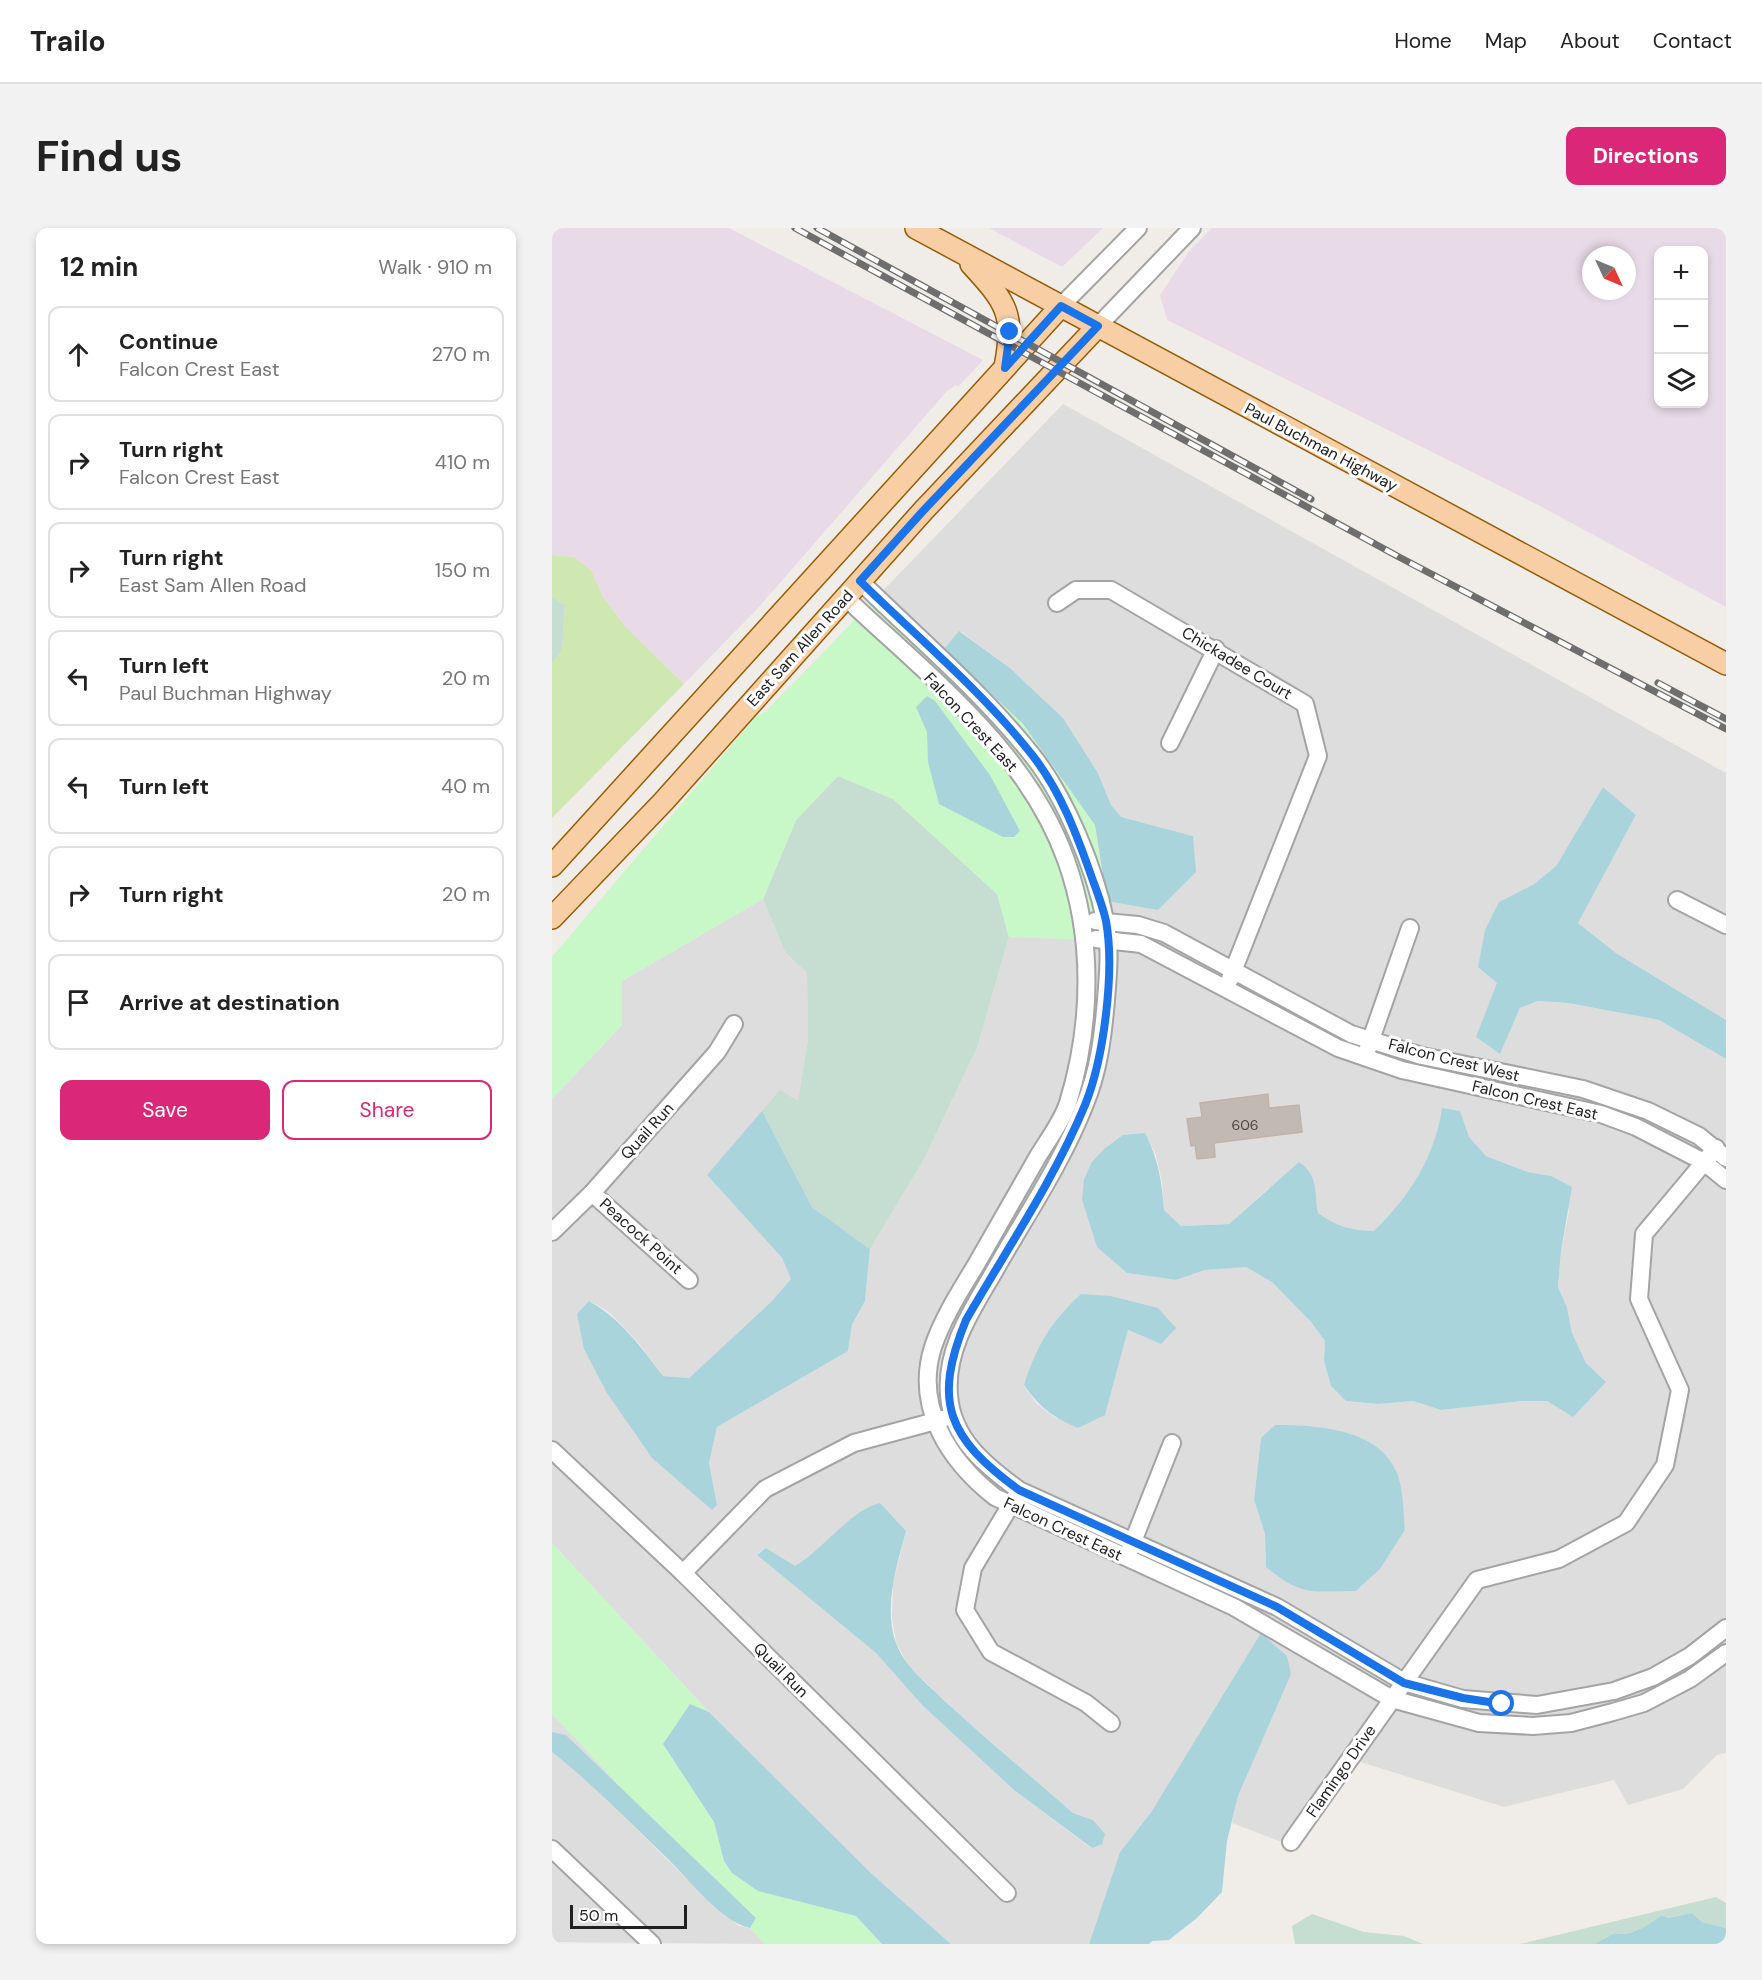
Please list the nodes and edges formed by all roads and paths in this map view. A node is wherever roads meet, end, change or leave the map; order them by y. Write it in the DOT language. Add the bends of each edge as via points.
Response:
graph roads {
  1 [pos="916,228"];
  2 [pos="1138,228"];
  3 [pos="1192,228"];
  4 [pos="958,251"];
  5 [pos="1061,306"];
  6 [pos="1098,326"];
  7 [pos="1005,368"];
  8 [pos="860,581"];
  9 [pos="845,597"];
  10 [pos="1058,603"];
  11 [pos="1216,649"];
  12 [pos="1726,664"];
  13 [pos="1013,733"];
  14 [pos="1170,742"];
  15 [pos="997,746"];
  16 [pos="552,866"];
  17 [pos="1677,900"];
  18 [pos="552,918"];
  19 [pos="1106,921"];
  20 [pos="1726,925"];
  21 [pos="1410,928"];
  22 [pos="1084,929"];
  23 [pos="1107,940"];
  24 [pos="1235,970"];
  25 [pos="1226,988"];
  26 [pos="734,1024"];
  27 [pos="1372,1040"];
  28 [pos="1364,1057"];
  29 [pos="1561,1085"];
  30 [pos="1558,1104"];
  31 [pos="1721,1153"];
  32 [pos="1704,1162"];
  33 [pos="1726,1180"];
  34 [pos="592,1193"];
  35 [pos="552,1232"];
  36 [pos="978,1261"];
  37 [pos="995,1271"];
  38 [pos="689,1280"];
  39 [pos="953,1417"];
  40 [pos="933,1421"];
  41 [pos="1172,1443"];
  42 [pos="552,1450"];
  43 [pos="1015,1497"];
  44 [pos="1134,1540"];
  45 [pos="1126,1558"];
  46 [pos="683,1573"];
  47 [pos="1291,1615"];
  48 [pos="1726,1628"];
  49 [pos="1281,1633"];
  50 [pos="1726,1653"];
  51 [pos="1404,1683"];
  52 [pos="1597,1695"];
  53 [pos="1392,1699"];
  54 [pos="1604,1714"];
  55 [pos="1112,1724"];
  56 [pos="1291,1842"];
  57 [pos="552,1849"];
  58 [pos="1007,1893"];
  59 [pos="652,1944"];
  1 -- 4 [label="main road, Paul Buchman Highway"];
  2 -- 5 [label="street"];
  3 -- 6 [label="street"];
  4 -- 5 [label="main road, Paul Buchman Highway"];
  4 -- 7 [label="main road" via="993,288 1009,314"];
  5 -- 6 [label="main road, Paul Buchman Highway"];
  5 -- 7 [label="main road"];
  6 -- 8 [label="main road, East Sam Allen Road"];
  6 -- 12 [label="main road, Paul Buchman Highway"];
  7 -- 16 [label="main road"];
  8 -- 9 [label="main road, East Sam Allen Road"];
  8 -- 13 [label="street, Falcon Crest East"];
  9 -- 15 [label="street, Falcon Crest East"];
  9 -- 18 [label="main road, East Sam Allen Road" via="664,801"];
  10 -- 11 [label="street, Chickadee Court" via="1076,590 1111,590"];
  11 -- 14 [label="street"];
  11 -- 24 [label="street, Chickadee Court" via="1305,704 1318,756"];
  13 -- 15 [label="street"];
  13 -- 19 [label="street, Falcon Crest East" via="1033,756 1064,806"];
  15 -- 22 [label="street, Falcon Crest East" via="1032,791 1051,826 1067,861"];
  17 -- 20 [label="street"];
  19 -- 22 [label="street, Falcon Crest West"];
  19 -- 23 [label="street, Falcon Crest East"];
  19 -- 24 [label="street, Falcon Crest West" via="1164,933"];
  21 -- 27 [label="street"];
  22 -- 23 [label="street, Falcon Crest East"];
  22 -- 36 [label="street, Falcon Crest East" via="1083,1030 1067,1106"];
  23 -- 25 [label="street, Falcon Crest East" via="1141,944"];
  23 -- 37 [label="street, Falcon Crest East" via="1108,982 1102,1044 1085,1104 1065,1149"];
  24 -- 25 [label="street, Chickadee Court"];
  24 -- 27 [label="street, Falcon Crest West" via="1351,1034"];
  25 -- 28 [label="street, Falcon Crest East" via="1338,1048"];
  26 -- 34 [label="street, Quail Run" via="717,1052"];
  27 -- 28 [label="street"];
  27 -- 29 [label="street, Falcon Crest West" via="1422,1056"];
  28 -- 30 [label="street, Falcon Crest East" via="1402,1070"];
  29 -- 30 [label="street"];
  29 -- 31 [label="street, Falcon Crest West" via="1648,1111 1699,1136"];
  30 -- 32 [label="street, Falcon Crest East" via="1636,1127"];
  31 -- 32 [label="street, Flamingo Drive"];
  32 -- 33 [label="street, Falcon Crest East"];
  32 -- 51 [label="street, Flamingo Drive" via="1644,1234 1639,1299 1680,1390 1665,1465 1626,1523 1559,1559 1477,1580"];
  34 -- 35 [label="street, Quail Run"];
  34 -- 38 [label="street, Peacock Point"];
  36 -- 37 [label="street"];
  36 -- 40 [label="street, Falcon Crest East" via="932,1350 929,1373"];
  37 -- 39 [label="street, Falcon Crest East" via="954,1349 948,1374"];
  39 -- 40 [label="street"];
  39 -- 43 [label="street, Falcon Crest East" via="969,1448"];
  40 -- 43 [label="street, Falcon Crest East" via="972,1479 995,1497"];
  40 -- 46 [label="street" via="854,1443 765,1490"];
  41 -- 44 [label="street"];
  42 -- 46 [label="street, Quail Run"];
  43 -- 44 [label="street, Falcon Crest East"];
  43 -- 45 [label="street, Falcon Crest East"];
  43 -- 55 [label="street" via="973,1568 965,1610 992,1652 1086,1703"];
  44 -- 45 [label="street"];
  44 -- 47 [label="street, Falcon Crest East"];
  45 -- 49 [label="street, Falcon Crest East"];
  46 -- 58 [label="street, Quail Run"];
  47 -- 49 [label="street"];
  47 -- 51 [label="street, Falcon Crest East"];
  48 -- 52 [label="street, Falcon Crest East" via="1690,1656 1653,1677"];
  49 -- 53 [label="street, Falcon Crest East"];
  50 -- 54 [label="street, Falcon Crest East" via="1690,1679 1644,1703"];
  51 -- 52 [label="street, Falcon Crest East" via="1502,1704 1537,1705"];
  51 -- 53 [label="street, Flamingo Drive"];
  52 -- 54 [label="street"];
  53 -- 54 [label="street, Falcon Crest East" via="1479,1723 1533,1726 1571,1723"];
  53 -- 56 [label="street, Flamingo Drive"];
  57 -- 59 [label="street"];
}
